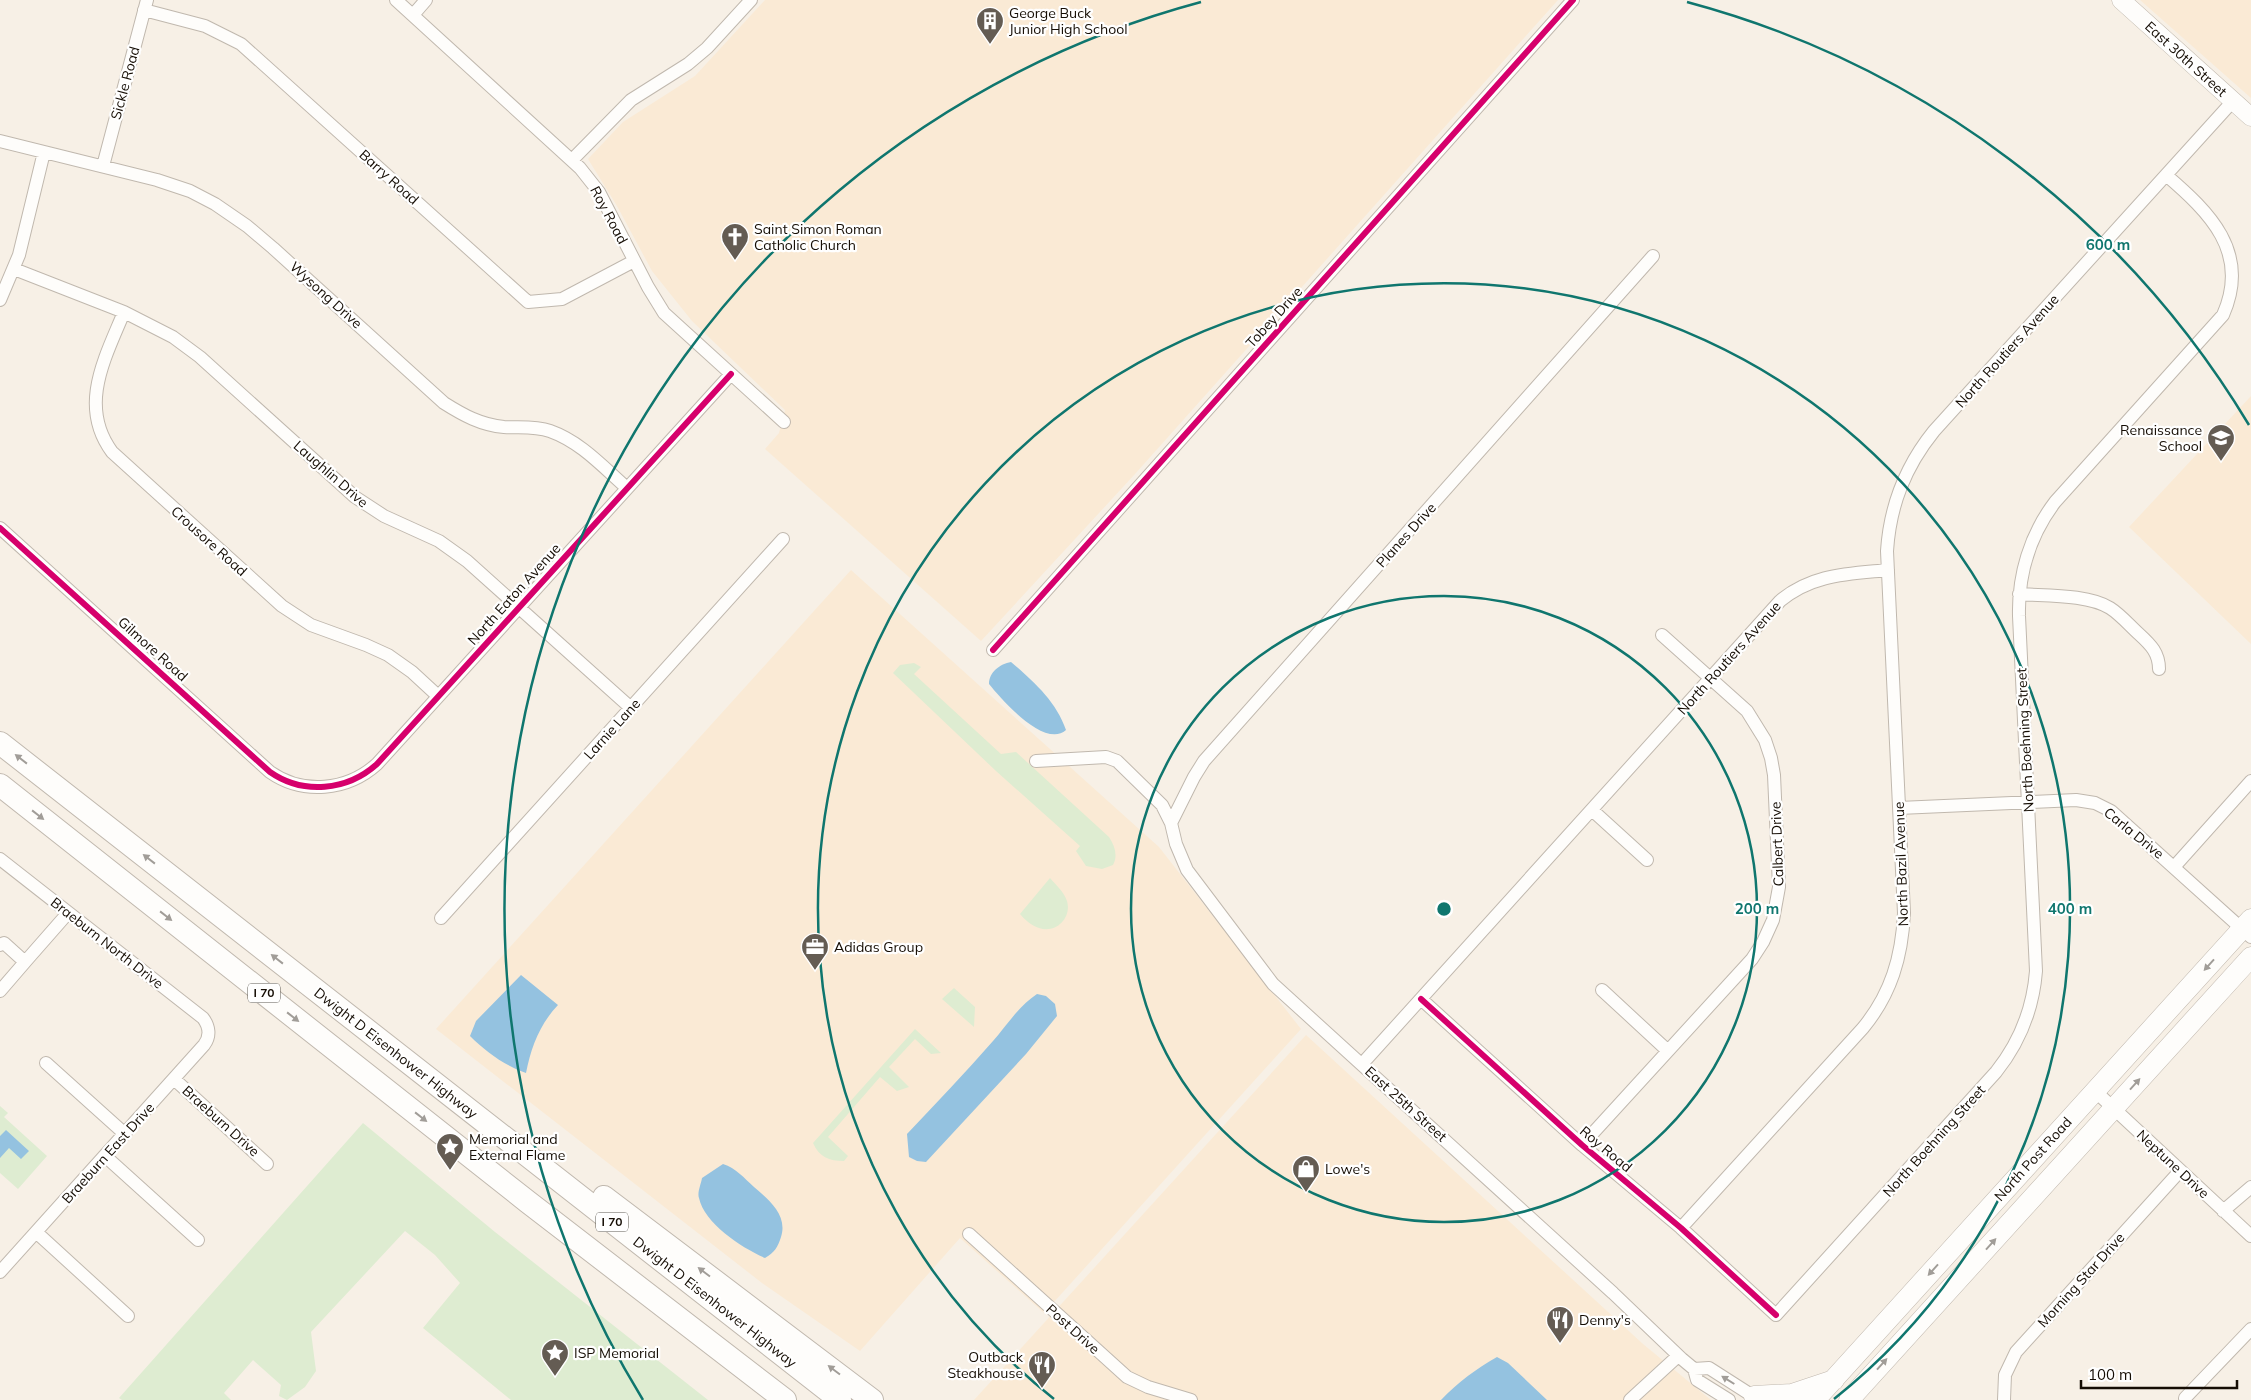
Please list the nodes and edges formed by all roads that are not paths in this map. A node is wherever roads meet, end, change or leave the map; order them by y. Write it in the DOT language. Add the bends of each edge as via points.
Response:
graph roads {
  1 [pos="396,0"];
  2 [pos="426,0"];
  3 [pos="751,0"];
  4 [pos="1573,0"];
  5 [pos="2121,0"];
  6 [pos="145,5"];
  7 [pos="413,15"];
  8 [pos="2233,101"];
  9 [pos="2251,117"];
  10 [pos="0,141"];
  11 [pos="44,152"];
  12 [pos="572,160"];
  13 [pos="103,166"];
  14 [pos="2166,175"];
  15 [pos="1654,256"];
  16 [pos="634,261"];
  17 [pos="14,269"];
  18 [pos="0,300"];
  19 [pos="124,312"];
  20 [pos="731,374"];
  21 [pos="784,422"];
  22 [pos="627,488"];
  23 [pos="0,528"];
  24 [pos="783,540"];
  25 [pos="1888,570"];
  26 [pos="2019,594"];
  27 [pos="518,608"];
  28 [pos="1662,635"];
  29 [pos="993,650"];
  30 [pos="2159,669"];
  31 [pos="1711,678"];
  32 [pos="438,696"];
  33 [pos="631,708"];
  34 [pos="0,743"];
  35 [pos="1036,761"];
  36 [pos="2251,781"];
  37 [pos="292,783"];
  38 [pos="0,785"];
  39 [pos="2028,802"];
  40 [pos="1899,808"];
  41 [pos="1592,810"];
  42 [pos="1171,823"];
  43 [pos="0,859"];
  44 [pos="1647,860"];
  45 [pos="2174,867"];
  46 [pos="68,913"];
  47 [pos="441,918"];
  48 [pos="2248,928"];
  49 [pos="0,945"];
  50 [pos="2251,957"];
  51 [pos="25,962"];
  52 [pos="1602,990"];
  53 [pos="0,991"];
  54 [pos="1421,999"];
  55 [pos="208,1030"];
  56 [pos="384,1043"];
  57 [pos="1668,1050"];
  58 [pos="46,1063"];
  59 [pos="1362,1064"];
  60 [pos="174,1079"];
  61 [pos="2095,1091"];
  62 [pos="2114,1108"];
  63 [pos="125,1134"];
  64 [pos="1582,1145"];
  65 [pos="105,1156"];
  66 [pos="267,1164"];
  67 [pos="2180,1171"];
  68 [pos="2251,1187"];
  69 [pos="528,1202"];
  70 [pos="2223,1210"];
  71 [pos="1681,1228"];
  72 [pos="36,1232"];
  73 [pos="969,1234"];
  74 [pos="2251,1236"];
  75 [pos="198,1240"];
  76 [pos="1,1268"];
  77 [pos="1776,1315"];
  78 [pos="128,1316"];
  79 [pos="2251,1329"];
  80 [pos="1678,1356"];
  81 [pos="1694,1369"];
  82 [pos="1834,1380"];
  83 [pos="1757,1398"];
  84 [pos="2185,1398"];
  85 [pos="766,1400"];
  86 [pos="785,1400"];
  87 [pos="840,1400"];
  88 [pos="872,1400"];
  89 [pos="1191,1400"];
  90 [pos="1630,1400"];
  91 [pos="1729,1400"];
  92 [pos="1816,1400"];
  93 [pos="1849,1400"];
  94 [pos="2004,1400"];
  1 -- 7 [label="street, Roy Road"];
  2 -- 7 [label="street"];
  3 -- 12 [label="street" via="707,48 631,100"];
  4 -- 29 [label="street, Tobey Drive"];
  5 -- 8 [label="main road, East 30th Street"];
  6 -- 13 [label="street, Sickle Road"];
  6 -- 16 [label="street, Barry Road" via="205,26 241,44 528,302 562,299"];
  7 -- 12 [label="street, Roy Road"];
  8 -- 9 [label="main road, East 30th Street"];
  8 -- 14 [label="street, North Routiers Avenue"];
  10 -- 11 [label="street, Wysong Drive"];
  11 -- 13 [label="street, Wysong Drive"];
  11 -- 17 [label="street"];
  12 -- 16 [label="street, Roy Road" via="599,192"];
  13 -- 22 [label="street, Wysong Drive" via="179,188 223,209 273,248 460,414 489,425 534,428 558,434 587,451"];
  14 -- 25 [label="street, North Routiers Avenue" via="1919,450 1905,475 1892,512"];
  14 -- 26 [label="street, North Boehning Street" via="2228,233 2238,265 2234,294 2220,319 2049,509 2028,552"];
  15 -- 42 [label="street, Planes Drive" via="1204,761"];
  16 -- 20 [label="street, Roy Road" via="664,313"];
  17 -- 18 [label="street"];
  17 -- 19 [label="street, Laughlin Drive"];
  19 -- 27 [label="street, Laughlin Drive" via="181,342 355,497 384,516 438,541 467,561"];
  19 -- 32 [label="street, Crousore Road" via="100,372 95,401 100,430 112,452 282,606 311,625 388,655"];
  20 -- 21 [label="street, Roy Road"];
  20 -- 22 [label="street, North Eaton Avenue"];
  22 -- 27 [label="street, North Eaton Avenue"];
  23 -- 37 [label="street, Gilmore Road" via="270,772"];
  24 -- 33 [label="street, Larnie Lane"];
  25 -- 31 [label="street, North Routiers Avenue" via="1831,576 1796,590 1773,608"];
  25 -- 40 [label="street, North Bazil Avenue"];
  26 -- 30 [label="street" via="2085,600 2110,608 2153,647"];
  26 -- 39 [label="street, North Boehning Street"];
  27 -- 32 [label="street, North Eaton Avenue"];
  27 -- 33 [label="street, Laughlin Drive"];
  28 -- 31 [label="street, Calbert Drive"];
  31 -- 41 [label="street, North Routiers Avenue"];
  31 -- 57 [label="street, Calbert Drive" via="1747,711 1765,740 1771,758 1778,896 1773,920 1755,955"];
  32 -- 37 [label="street, North Eaton Avenue" via="377,764 360,776 347,783 327,787"];
  33 -- 47 [label="street, Larnie Lane"];
  56 -- 34 [label="highway, Dwight D Eisenhower Highway / I 70, one-way"];
  35 -- 42 [label="street, East 25th Street" via="1114,759 1154,795"];
  36 -- 45 [label="street"];
  38 -- 69 [label="highway, I 70, one-way"];
  39 -- 40 [label="street, Carla Drive"];
  39 -- 45 [label="street, Carla Drive" via="2076,800 2096,803 2117,816"];
  39 -- 77 [label="street, North Boehning Street" via="2036,972 2031,1006 2020,1034 1996,1072"];
  40 -- 71 [label="street, North Bazil Avenue" via="1903,937 1896,970 1885,996 1863,1028"];
  41 -- 44 [label="street"];
  41 -- 54 [label="street, North Routiers Avenue"];
  42 -- 59 [label="street, East 25th Street" via="1188,870 1268,977"];
  43 -- 46 [label="street, Braeburn North Drive"];
  45 -- 48 [label="street, Carla Drive"];
  46 -- 51 [label="street"];
  46 -- 55 [label="street, Braeburn North Drive" via="203,1018"];
  48 -- 61 [label="main road, North Post Road, one-way"];
  49 -- 51 [label="street" via="4,943"];
  62 -- 50 [label="main road, North Post Road, one-way"];
  51 -- 53 [label="street"];
  52 -- 57 [label="street"];
  54 -- 59 [label="street, North Routiers Avenue"];
  54 -- 64 [label="street, Roy Road"];
  55 -- 60 [label="street, Braeburn East Drive" via="206,1042"];
  56 -- 87 [label="highway, Dwight D Eisenhower Highway / I 70"];
  88 -- 56 [label="highway, one-way" via="629,1215"];
  57 -- 64 [label="street, Calbert Drive"];
  58 -- 63 [label="street"];
  59 -- 80 [label="street, East 25th Street"];
  60 -- 63 [label="street, Braeburn East Drive"];
  60 -- 66 [label="street, Braeburn Drive"];
  61 -- 62 [label="street, Neptune Drive"];
  61 -- 82 [label="main road, North Post Road, one-way"];
  62 -- 67 [label="street, Neptune Drive"];
  93 -- 62 [label="main road, North Post Road, one-way"];
  63 -- 65 [label="street, Braeburn East Drive"];
  64 -- 71 [label="street, Roy Road"];
  65 -- 72 [label="street, Braeburn East Drive"];
  65 -- 75 [label="street"];
  67 -- 70 [label="street, Neptune Drive"];
  67 -- 94 [label="street, Morning Star Drive" via="2016,1352 2005,1374"];
  68 -- 70 [label="street"];
  69 -- 85 [label="highway" via="648,1306"];
  69 -- 86 [label="highway, I 70"];
  70 -- 74 [label="street, Neptune Drive"];
  71 -- 77 [label="street, Roy Road"];
  72 -- 76 [label="street, Braeburn East Drive"];
  72 -- 78 [label="street"];
  73 -- 89 [label="street, Post Drive" via="1126,1377"];
  79 -- 84 [label="street"];
  80 -- 81 [label="street, East 25th Street"];
  80 -- 90 [label="street"];
  83 -- 81 [label="street, East 25th Street, one-way" via="1709,1368"];
  81 -- 91 [label="street, East 25th Street" via="1697,1380"];
  82 -- 83 [label="main road" via="1792,1394"];
  82 -- 92 [label="main road, North Post Road"];
}
